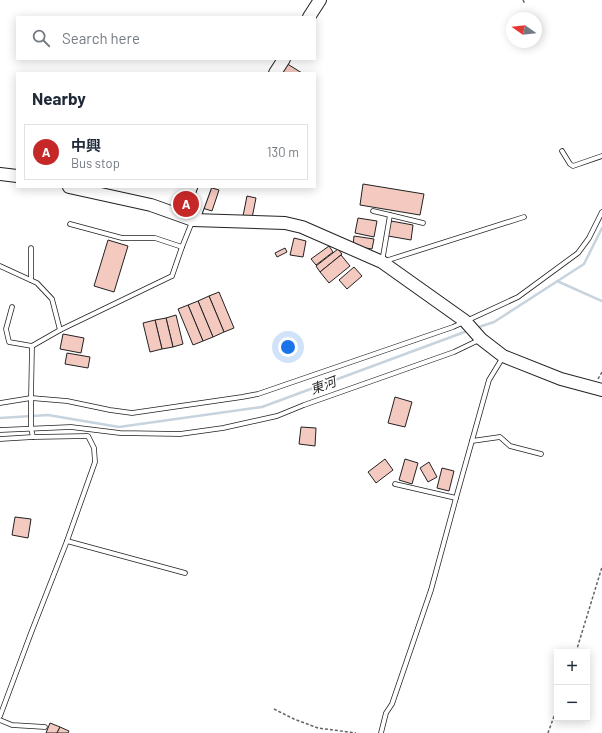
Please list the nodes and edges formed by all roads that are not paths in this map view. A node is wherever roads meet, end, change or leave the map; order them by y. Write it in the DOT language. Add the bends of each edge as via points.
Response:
graph roads {
  1 [pos="320,0"];
  2 [pos="310,16"];
  3 [pos="283,60"];
  4 [pos="276,72"];
  5 [pos="562,151"];
  6 [pos="602,156"];
  7 [pos="0,174"];
  8 [pos="16,176"];
  9 [pos="74,188"];
  10 [pos="205,188"];
  11 [pos="373,211"];
  12 [pos="602,212"];
  13 [pos="390,215"];
  14 [pos="524,218"];
  15 [pos="193,220"];
  16 [pos="423,223"];
  17 [pos="70,224"];
  18 [pos="182,247"];
  19 [pos="31,248"];
  20 [pos="382,262"];
  21 [pos="0,266"];
  22 [pos="31,280"];
  23 [pos="12,307"];
  24 [pos="465,321"];
  25 [pos="60,330"];
  26 [pos="481,338"];
  27 [pos="32,346"];
  28 [pos="503,356"];
  29 [pos="602,390"];
  30 [pos="31,398"];
  31 [pos="0,403"];
  32 [pos="32,428"];
  33 [pos="0,430"];
  34 [pos="33,437"];
  35 [pos="0,439"];
  36 [pos="472,441"];
  37 [pos="541,454"];
  38 [pos="395,484"];
  39 [pos="456,498"];
  40 [pos="67,541"];
  41 [pos="185,573"];
  42 [pos="0,716"];
  43 [pos="0,720"];
  44 [pos="45,727"];
  45 [pos="381,733"];
  1 -- 2 [label="street"];
  3 -- 4 [label="street"];
  5 -- 6 [label="lane" via="573,166"];
  7 -- 8 [label="street"];
  9 -- 15 [label="street" via="151,205"];
  10 -- 15 [label="street"];
  11 -- 13 [label="lane"];
  12 -- 24 [label="lane" via="578,253 518,297"];
  13 -- 16 [label="lane"];
  13 -- 20 [label="lane"];
  14 -- 20 [label="lane"];
  15 -- 18 [label="lane"];
  15 -- 20 [label="street" via="285,222"];
  17 -- 18 [label="lane" via="122,238 155,238"];
  18 -- 25 [label="lane" via="172,276"];
  19 -- 22 [label="lane"];
  20 -- 24 [label="street"];
  21 -- 22 [label="lane"];
  22 -- 25 [label="lane" via="52,299"];
  23 -- 27 [label="lane" via="6,329 9,342"];
  24 -- 26 [label="street"];
  24 -- 30 [label="lane" via="258,394 242,397 132,413 67,401"];
  25 -- 27 [label="lane"];
  26 -- 28 [label="street"];
  26 -- 32 [label="lane" via="454,352 277,416 223,428 180,434 71,427"];
  27 -- 30 [label="lane"];
  28 -- 29 [label="street" via="560,379"];
  28 -- 36 [label="lane" via="489,380"];
  30 -- 31 [label="lane"];
  30 -- 32 [label="lane"];
  32 -- 33 [label="lane"];
  32 -- 34 [label="lane"];
  34 -- 35 [label="lane"];
  34 -- 40 [label="lane" via="88,436 94,448 95,462"];
  36 -- 37 [label="lane" via="500,437 510,446"];
  36 -- 39 [label="lane"];
  38 -- 39 [label="lane"];
  39 -- 45 [label="lane" via="431,590"];
  40 -- 41 [label="lane"];
  40 -- 42 [label="lane"];
  43 -- 44 [label="lane" via="12,725"];
}
